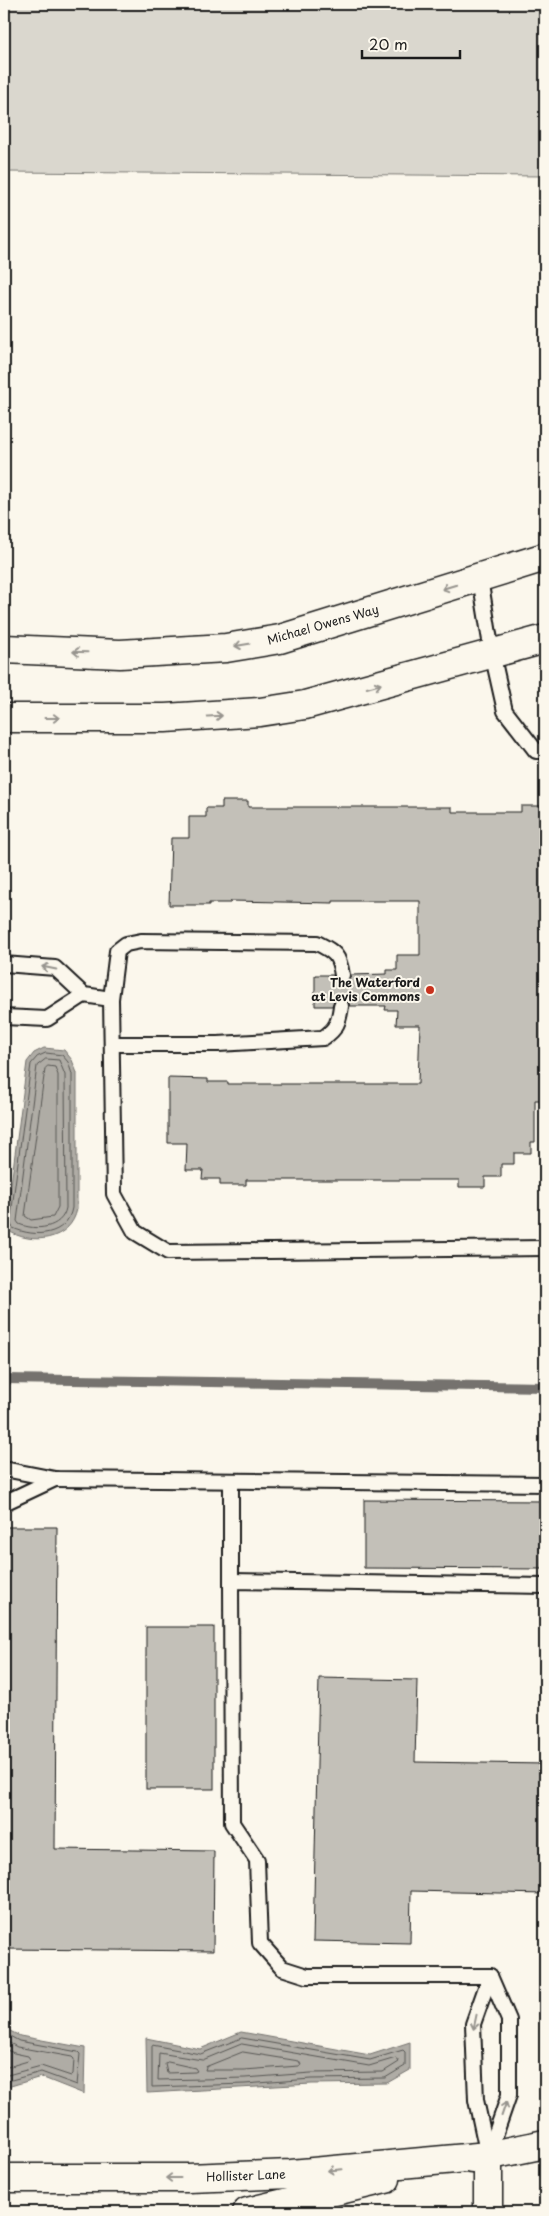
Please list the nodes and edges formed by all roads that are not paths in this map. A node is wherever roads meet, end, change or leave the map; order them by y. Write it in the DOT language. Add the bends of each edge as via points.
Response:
graph roads {
  1 [pos="545,557"];
  2 [pos="480,578"];
  3 [pos="545,639"];
  4 [pos="4,649"];
  5 [pos="492,653"];
  6 [pos="4,718"];
  7 [pos="545,751"];
  8 [pos="4,964"];
  9 [pos="342,975"];
  10 [pos="84,995"];
  11 [pos="111,1000"];
  12 [pos="341,1006"];
  13 [pos="4,1017"];
  14 [pos="113,1044"];
  15 [pos="545,1248"];
  16 [pos="4,1469"];
  17 [pos="55,1479"];
  18 [pos="231,1481"];
  19 [pos="545,1484"];
  20 [pos="4,1504"];
  21 [pos="231,1581"];
  22 [pos="545,1586"];
  23 [pos="490,1976"];
  24 [pos="545,2144"];
  25 [pos="488,2156"];
  26 [pos="4,2178"];
  27 [pos="246,2212"];
  28 [pos="488,2212"];
  1 -- 2 [label="street, Michael Owens Way"];
  2 -- 4 [label="street, Michael Owens Way, one-way" via="280,640 226,648 120,654"];
  2 -- 5 [label="lane"];
  3 -- 5 [label="street"];
  6 -- 5 [label="street, one-way" via="164,718 260,712 305,705"];
  5 -- 7 [label="lane" via="505,711 536,751"];
  10 -- 8 [label="lane, one-way" via="55,968"];
  9 -- 11 [label="lane" via="340,960 333,950 317,943 141,941 126,944 117,951"];
  10 -- 11 [label="lane"];
  10 -- 13 [label="lane" via="47,1019"];
  11 -- 14 [label="lane"];
  12 -- 14 [label="lane" via="339,1022 323,1038 218,1044"];
  14 -- 15 [label="lane" via="114,1194 136,1232 168,1252"];
  16 -- 17 [label="lane"];
  17 -- 18 [label="lane"];
  17 -- 20 [label="lane"];
  18 -- 19 [label="lane"];
  18 -- 21 [label="lane"];
  21 -- 22 [label="lane"];
  21 -- 23 [label="lane" via="232,1824 257,1860 260,1943 282,1968 307,1976"];
  23 -- 25 [label="lane, one-way" via="473,2024 476,2100"];
  25 -- 23 [label="lane, one-way" via="509,2095 509,2020"];
  24 -- 25 [label="street, Hollister Lane"];
  25 -- 26 [label="street, Hollister Lane, one-way" via="291,2174 188,2178"];
  25 -- 27 [label="street, Hollister Lane"];
  25 -- 28 [label="street"];
}
